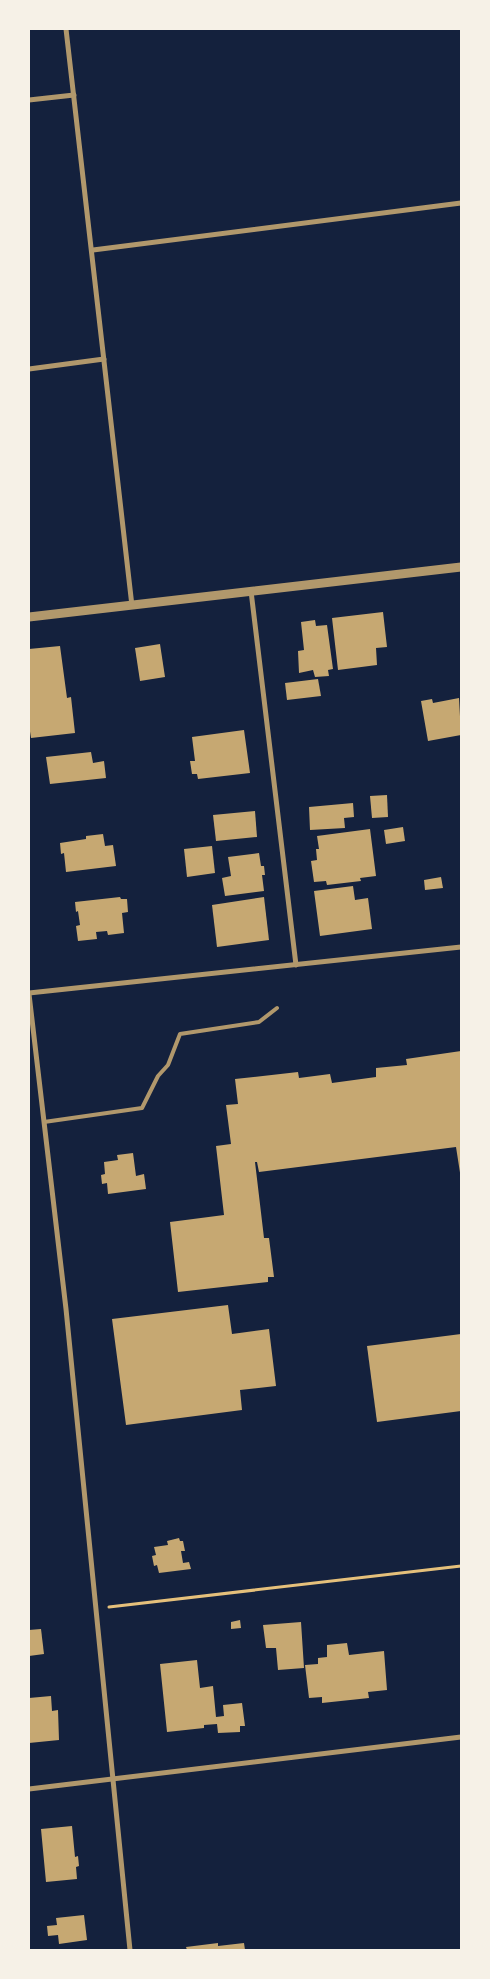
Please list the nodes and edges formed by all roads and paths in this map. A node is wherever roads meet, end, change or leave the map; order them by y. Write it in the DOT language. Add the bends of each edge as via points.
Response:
graph roads {
  1 [pos="66,29"];
  2 [pos="74,95"];
  3 [pos="29,100"];
  4 [pos="461,203"];
  5 [pos="93,250"];
  6 [pos="104,360"];
  7 [pos="29,369"];
  8 [pos="461,567"];
  9 [pos="252,591"];
  10 [pos="132,606"];
  11 [pos="29,617"];
  12 [pos="461,947"];
  13 [pos="296,965"];
  14 [pos="29,994"];
  15 [pos="277,1008"];
  16 [pos="44,1122"];
  17 [pos="461,1566"];
  18 [pos="96,1609"];
  19 [pos="461,1737"];
  20 [pos="112,1779"];
  21 [pos="29,1789"];
  22 [pos="130,1950"];
  1 -- 2 [label="street"];
  2 -- 3 [label="street"];
  2 -- 5 [label="street"];
  4 -- 5 [label="street"];
  5 -- 6 [label="street"];
  6 -- 7 [label="street"];
  6 -- 10 [label="street"];
  8 -- 9 [label="street"];
  9 -- 10 [label="street"];
  9 -- 13 [label="street"];
  10 -- 11 [label="street"];
  12 -- 13 [label="street"];
  13 -- 14 [label="street"];
  14 -- 16 [label="street"];
  15 -- 16 [label="lane" via="259,1022 180,1034 168,1065 158,1076 142,1108"];
  16 -- 18 [label="street"];
  17 -- 18 [label="path"];
  18 -- 20 [label="street"];
  19 -- 20 [label="street"];
  20 -- 21 [label="street"];
  20 -- 22 [label="street"];
}
